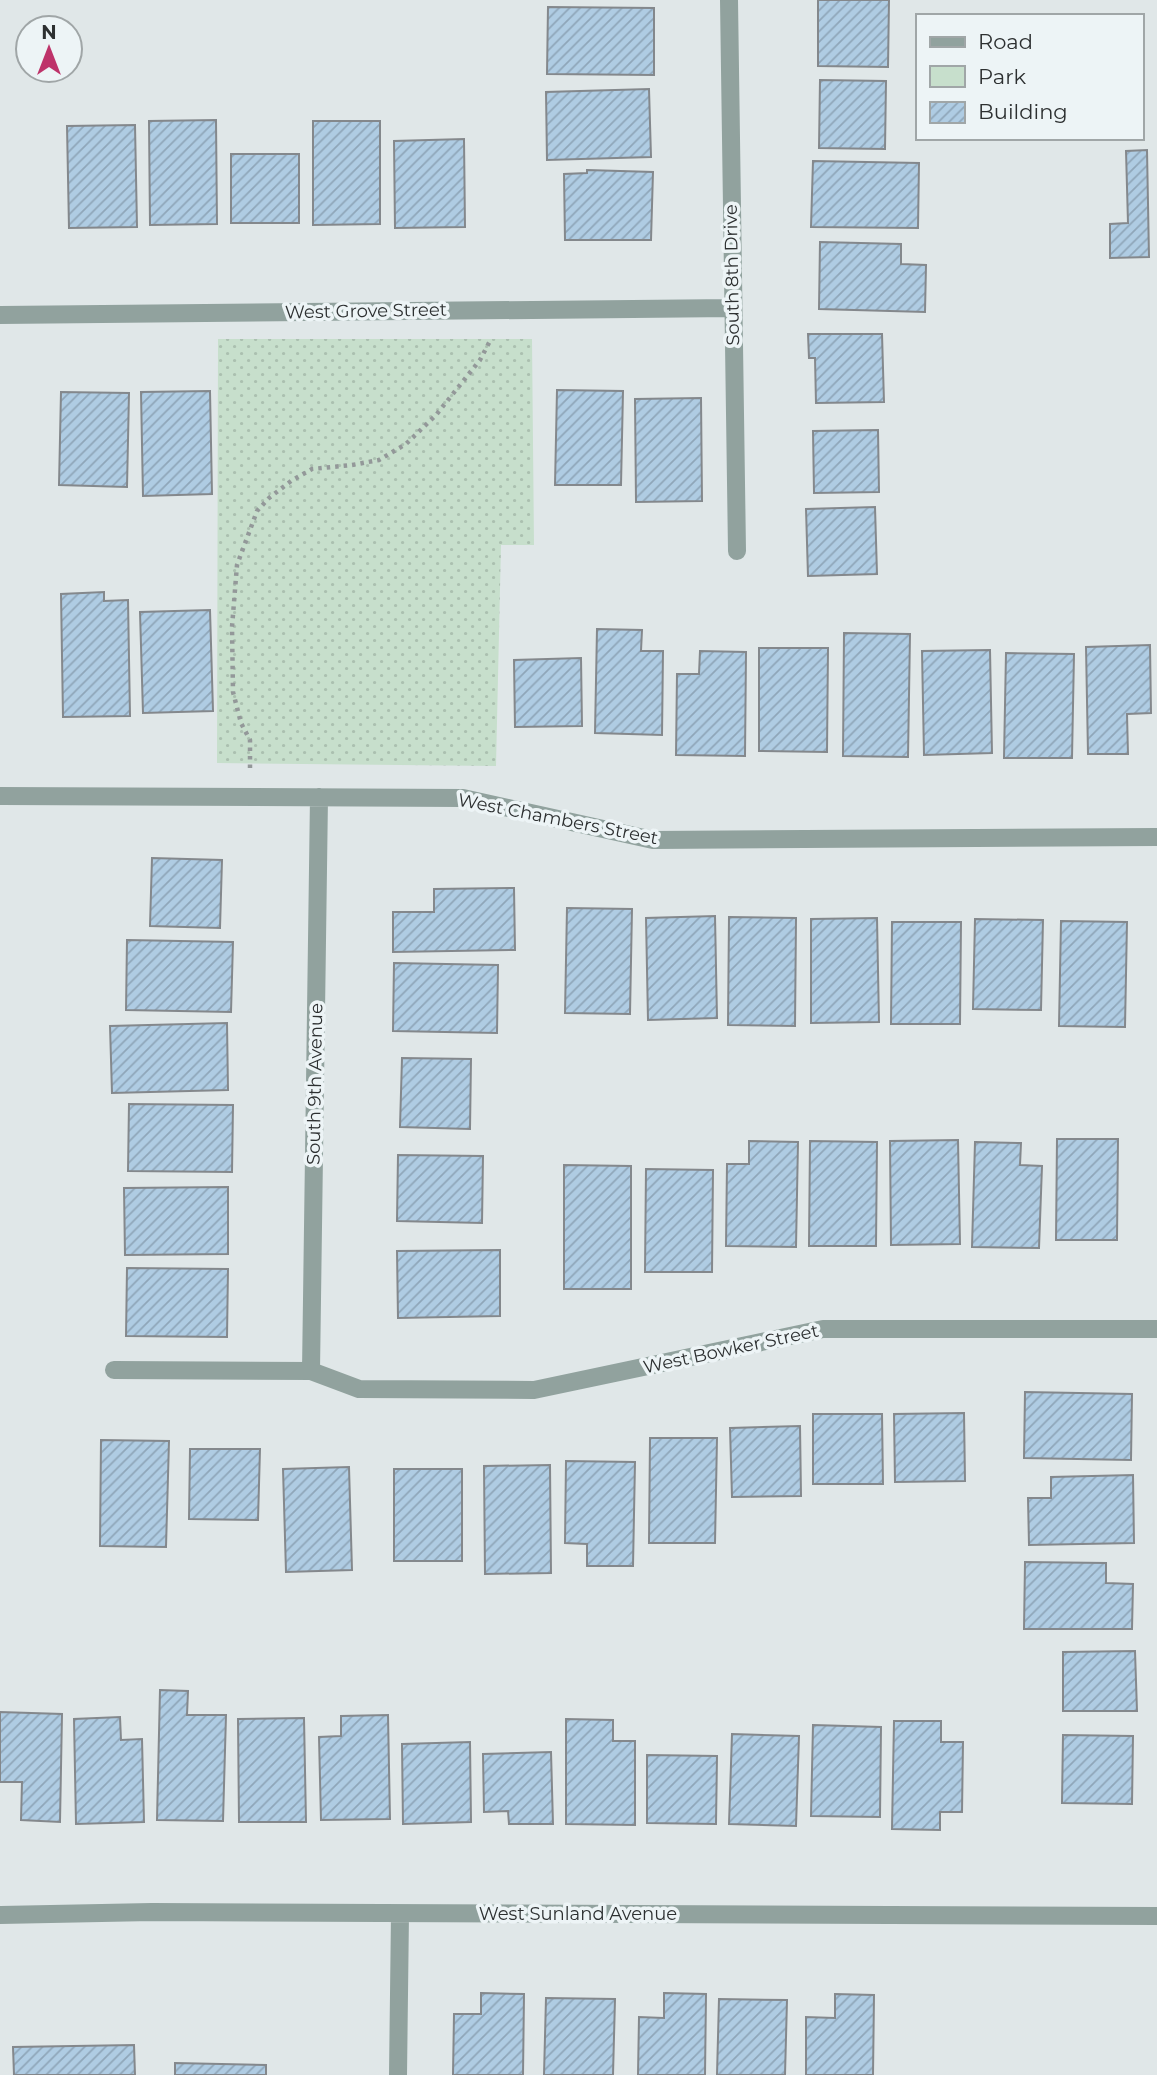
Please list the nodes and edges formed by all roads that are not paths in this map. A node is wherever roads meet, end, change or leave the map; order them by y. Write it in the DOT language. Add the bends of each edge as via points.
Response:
graph roads {
  1 [pos="729,0"];
  2 [pos="732,308"];
  3 [pos="0,315"];
  4 [pos="737,551"];
  5 [pos="0,796"];
  6 [pos="319,797"];
  7 [pos="1157,837"];
  8 [pos="1157,1329"];
  9 [pos="114,1370"];
  10 [pos="311,1371"];
  11 [pos="400,1914"];
  12 [pos="0,1915"];
  13 [pos="1157,1916"];
  14 [pos="398,2075"];
  1 -- 2 [label="street, South 8th Drive"];
  2 -- 3 [label="street, West Grove Street"];
  2 -- 4 [label="street, South 8th Drive"];
  5 -- 6 [label="street, West Chambers Street"];
  6 -- 7 [label="street, West Chambers Street" via="463,798 653,840"];
  6 -- 10 [label="street, South 9th Avenue"];
  8 -- 10 [label="street, West Bowker Street" via="823,1329 534,1390 359,1389"];
  9 -- 10 [label="street"];
  11 -- 12 [label="street, West Sunland Avenue"];
  11 -- 13 [label="street, West Sunland Avenue"];
  11 -- 14 [label="street"];
}
